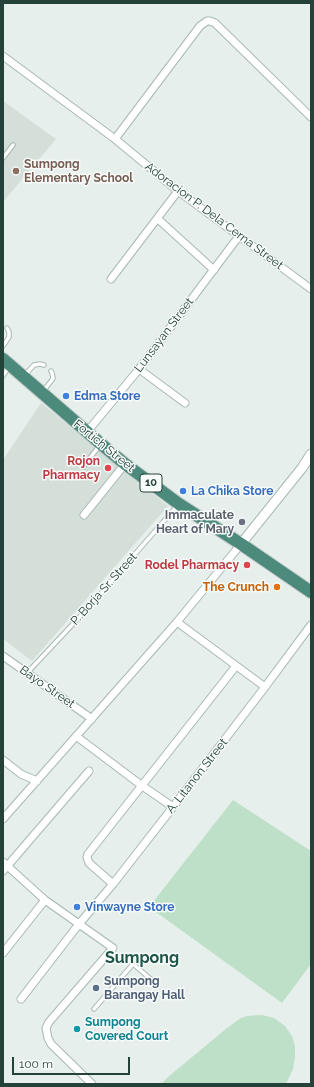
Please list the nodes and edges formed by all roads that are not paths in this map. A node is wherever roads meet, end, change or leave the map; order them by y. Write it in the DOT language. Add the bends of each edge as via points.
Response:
graph roads {
  1 [pos="3,56"];
  2 [pos="311,117"];
  3 [pos="115,139"];
  4 [pos="13,145"];
  5 [pos="3,158"];
  6 [pos="178,191"];
  7 [pos="158,219"];
  8 [pos="239,236"];
  9 [pos="214,270"];
  10 [pos="111,280"];
  11 [pos="311,289"];
  12 [pos="7,328"];
  13 [pos="3,346"];
  14 [pos="7,362"];
  15 [pos="44,366"];
  16 [pos="139,369"];
  17 [pos="51,372"];
  18 [pos="3,376"];
  19 [pos="24,377"];
  20 [pos="42,393"];
  21 [pos="185,403"];
  22 [pos="87,432"];
  23 [pos="101,444"];
  24 [pos="311,454"];
  25 [pos="125,464"];
  26 [pos="83,467"];
  27 [pos="179,504"];
  28 [pos="84,516"];
  29 [pos="241,544"];
  30 [pos="310,589"];
  31 [pos="176,622"];
  32 [pos="311,625"];
  33 [pos="3,656"];
  34 [pos="236,666"];
  35 [pos="27,673"];
  36 [pos="265,687"];
  37 [pos="92,719"];
  38 [pos="76,736"];
  39 [pos="3,760"];
  40 [pos="89,771"];
  41 [pos="37,781"];
  42 [pos="141,785"];
  43 [pos="173,807"];
  44 [pos="3,819"];
  45 [pos="5,866"];
  46 [pos="113,884"];
  47 [pos="45,900"];
  48 [pos="80,924"];
  49 [pos="3,953"];
  50 [pos="124,956"];
  51 [pos="133,964"];
  52 [pos="154,982"];
  53 [pos="22,999"];
  54 [pos="94,1009"];
  55 [pos="92,1084"];
  1 -- 3 [label="street, Adoracion P. Dela Cerna Street"];
  2 -- 3 [label="street" via="210,21 200,26"];
  3 -- 6 [label="street, Adoracion P. Dela Cerna Street"];
  4 -- 5 [label="lane"];
  6 -- 7 [label="street"];
  6 -- 8 [label="street, Adoracion P. Dela Cerna Street"];
  7 -- 9 [label="street"];
  7 -- 10 [label="street"];
  8 -- 9 [label="street, Lunsayan Street"];
  8 -- 11 [label="street, Adoracion P. Dela Cerna Street"];
  9 -- 16 [label="street, Lunsayan Street"];
  12 -- 13 [label="lane" via="9,337"];
  14 -- 18 [label="lane"];
  14 -- 19 [label="highway, Fortich Street / 10"];
  15 -- 19 [label="lane" via="34,365"];
  16 -- 21 [label="street"];
  16 -- 22 [label="street, Lunsayan Street"];
  17 -- 20 [label="lane" via="52,380"];
  19 -- 20 [label="highway, Fortich Street / 10"];
  20 -- 22 [label="highway, Fortich Street / 10"];
  22 -- 23 [label="highway, Fortich Street / 10"];
  23 -- 25 [label="highway, Fortich Street / 10"];
  23 -- 26 [label="lane"];
  24 -- 29 [label="street"];
  25 -- 27 [label="highway, Fortich Street / 10"];
  25 -- 28 [label="street"];
  27 -- 29 [label="highway, Fortich Street / 10"];
  27 -- 35 [label="lane, P. Borja Sr. Street"];
  29 -- 30 [label="highway, Fortich Street / 10"];
  29 -- 31 [label="street"];
  31 -- 34 [label="street"];
  31 -- 37 [label="street"];
  32 -- 36 [label="street, A. Litanon Street"];
  33 -- 35 [label="street, Bayo Street"];
  34 -- 36 [label="street"];
  34 -- 42 [label="street"];
  35 -- 37 [label="street, Bayo Street"];
  36 -- 43 [label="street, A. Litanon Street"];
  37 -- 38 [label="street"];
  38 -- 41 [label="street"];
  38 -- 42 [label="street"];
  39 -- 41 [label="street" via="21,774"];
  40 -- 45 [label="street"];
  41 -- 44 [label="street"];
  42 -- 43 [label="street"];
  42 -- 46 [label="street" via="87,856 88,864"];
  43 -- 46 [label="street, A. Litanon Street"];
  45 -- 47 [label="street"];
  46 -- 48 [label="street, A. Litanon Street"];
  47 -- 48 [label="street"];
  47 -- 49 [label="street"];
  48 -- 53 [label="street, A. Litanon Street"];
  48 -- 55 [label="street" via="113,948 48,1022 46,1028 52,1044"];
  50 -- 51 [label="lane"];
  51 -- 52 [label="lane"];
  51 -- 54 [label="lane"];
}
